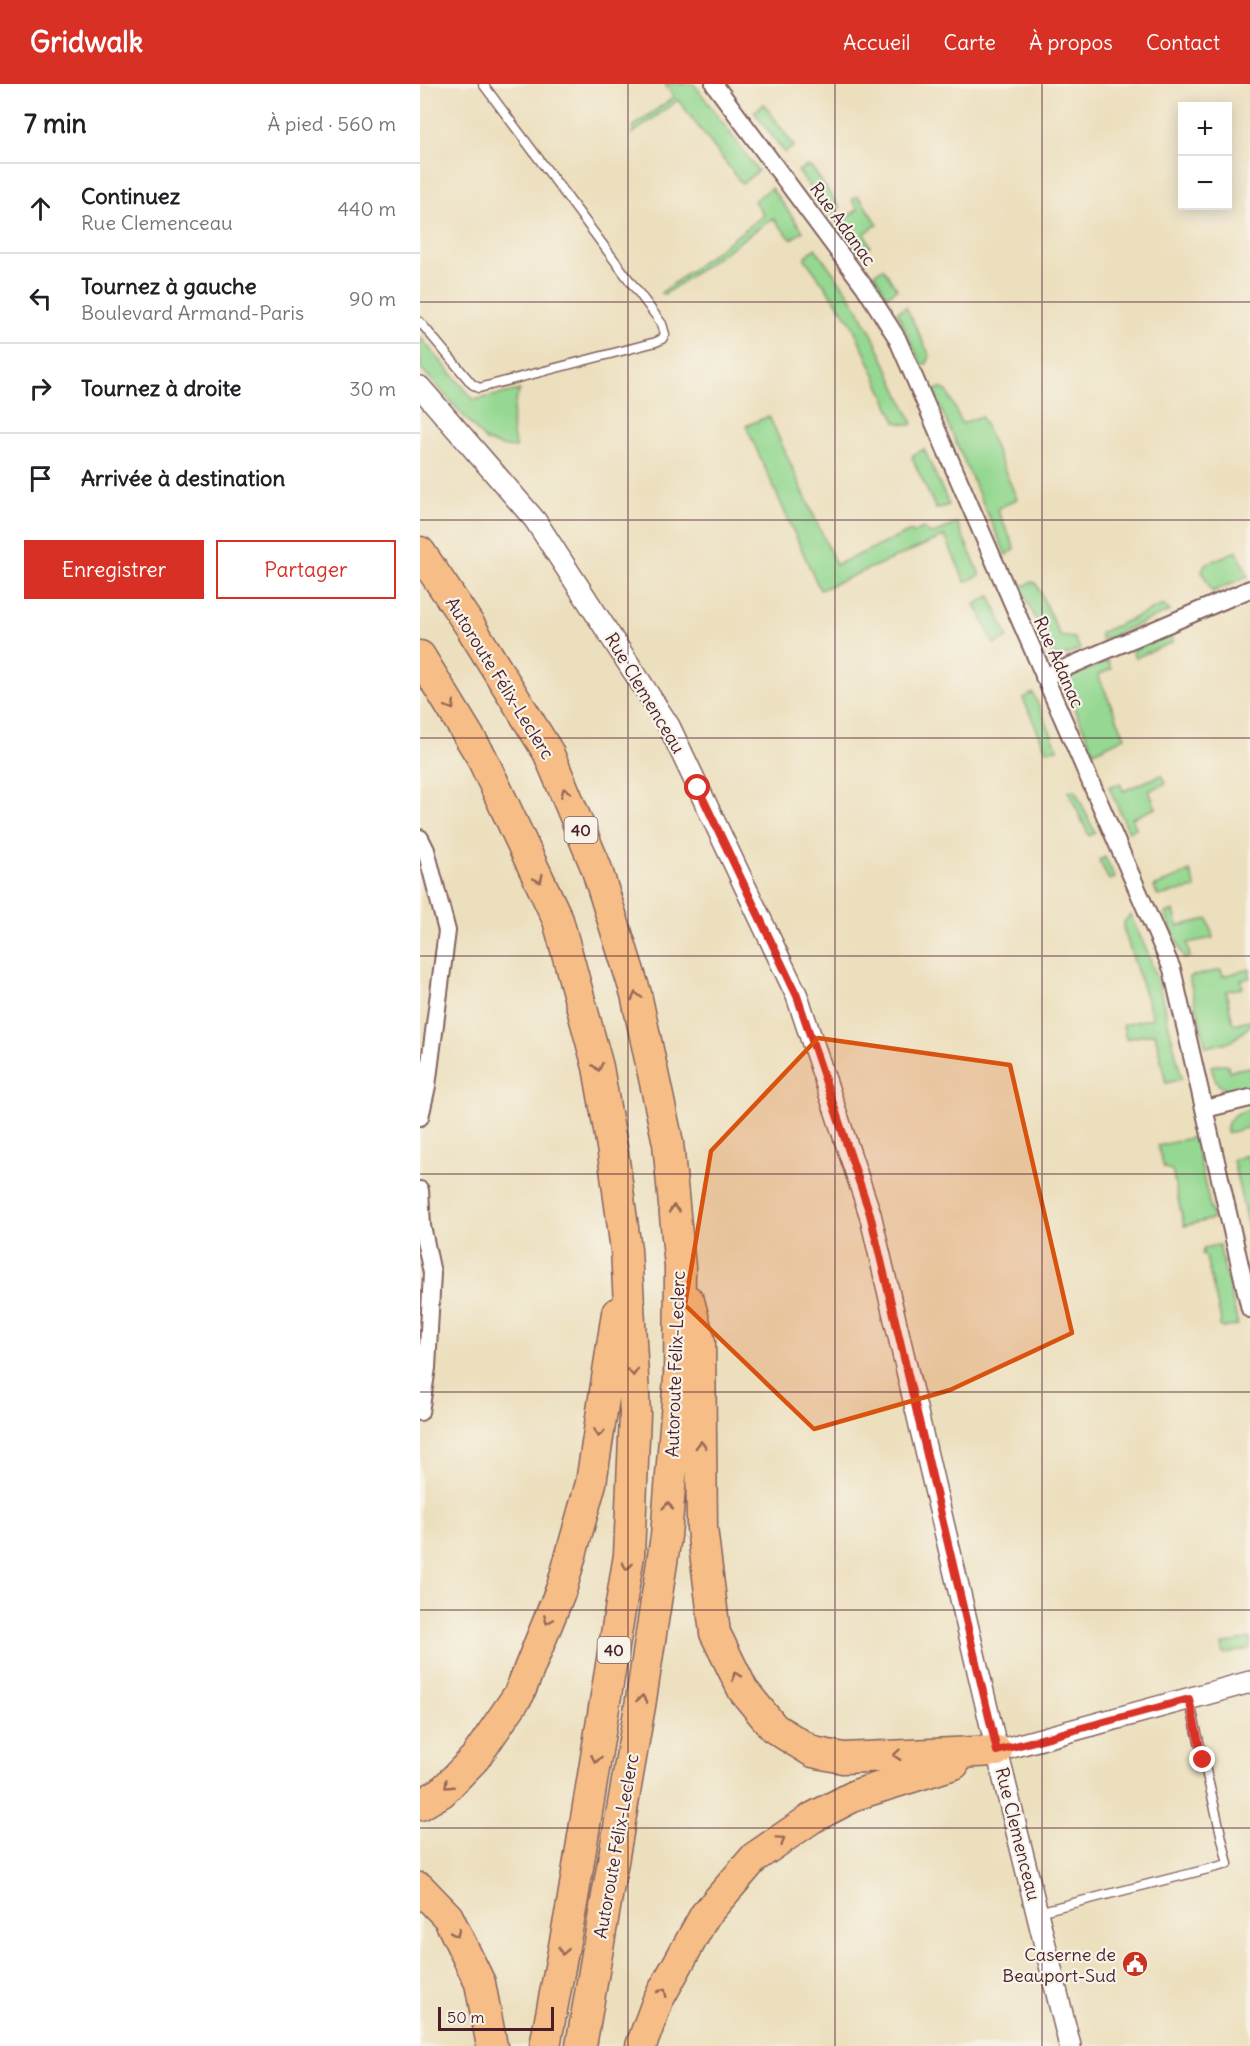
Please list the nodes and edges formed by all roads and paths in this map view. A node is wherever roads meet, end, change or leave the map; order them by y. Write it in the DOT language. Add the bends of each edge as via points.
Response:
graph roads {
  1 [pos="483,84"];
  2 [pos="714,84"];
  3 [pos="420,322"];
  4 [pos="420,387"];
  5 [pos="420,552"];
  6 [pos="1250,589"];
  7 [pos="420,656"];
  8 [pos="1044,677"];
  9 [pos="420,838"];
  10 [pos="1250,1098"];
  11 [pos="1205,1109"];
  12 [pos="420,1117"];
  13 [pos="420,1190"];
  14 [pos="421,1226"];
  15 [pos="626,1250"];
  16 [pos="680,1267"];
  17 [pos="1250,1309"];
  18 [pos="422,1392"];
  19 [pos="420,1412"];
  20 [pos="1250,1682"];
  21 [pos="1189,1699"];
  22 [pos="997,1751"];
  23 [pos="420,1805"];
  24 [pos="420,1888"];
  25 [pos="1037,1912"];
  26 [pos="492,2046"];
  27 [pos="545,2046"];
  28 [pos="581,2046"];
  29 [pos="641,2046"];
  30 [pos="1070,2046"];
  1 -- 3 [label="lane" via="664,327 664,334 656,342 479,388"];
  2 -- 8 [label="street, Rue Adanac" via="851,268 897,338"];
  4 -- 22 [label="street, Rue Clemenceau" via="535,520 669,726 797,996 870,1214"];
  16 -- 5 [label="highway, Autoroute Félix-Leclerc / 40, one-way" via="668,1143 636,994 596,867 548,752"];
  6 -- 8 [label="street"];
  7 -- 15 [label="highway, Autoroute Félix-Leclerc / 40, one-way" via="481,756 558,920 598,1066"];
  8 -- 11 [label="street, Rue Adanac" via="1172,969"];
  9 -- 12 [label="street" via="447,931"];
  10 -- 11 [label="street"];
  11 -- 17 [label="street, Rue Adanac"];
  13 -- 14 [label="street"];
  14 -- 18 [label="street" via="432,1273"];
  15 -- 23 [label="highway, one-way" via="591,1483 562,1587 519,1694 475,1758 442,1792"];
  15 -- 27 [label="highway, Autoroute Félix-Leclerc / 40, one-way" via="635,1414 629,1555"];
  22 -- 16 [label="highway, one-way" via="853,1758 813,1752 774,1728 743,1690 714,1633 702,1528 700,1342"];
  28 -- 16 [label="highway, Autoroute Félix-Leclerc / 40, one-way" via="666,1536 679,1378"];
  18 -- 19 [label="street"];
  20 -- 21 [label="street"];
  21 -- 22 [label="street"];
  21 -- 25 [label="lane" via="1228,1864"];
  22 -- 25 [label="street, Rue Clemenceau"];
  29 -- 22 [label="highway, one-way" via="658,2000 705,1916 755,1857 812,1818 858,1794"];
  24 -- 26 [label="highway, one-way" via="448,1917 480,1983"];
  25 -- 30 [label="street, Rue Clemenceau"];
}
